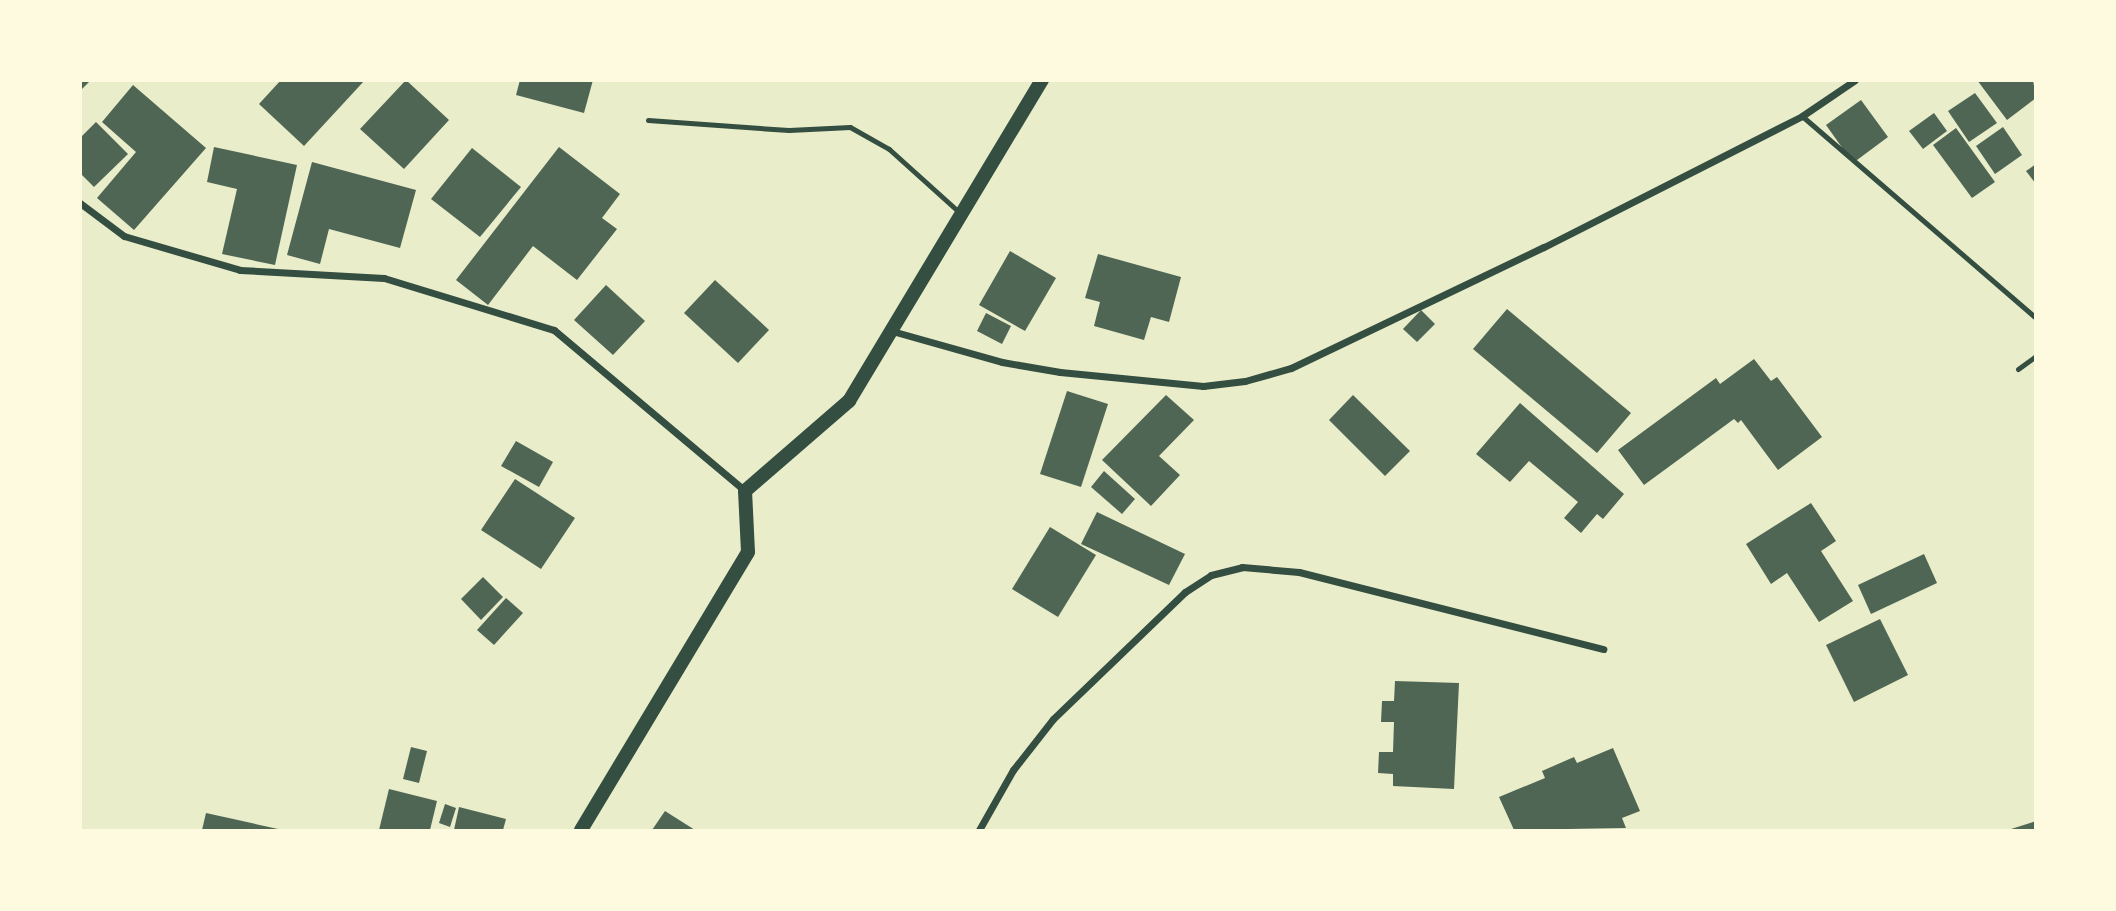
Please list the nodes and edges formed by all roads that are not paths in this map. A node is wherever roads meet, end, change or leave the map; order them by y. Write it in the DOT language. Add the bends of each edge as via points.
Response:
graph roads {
  1 [pos="1042,80"];
  2 [pos="1855,80"];
  3 [pos="1802,116"];
  4 [pos="648,120"];
  5 [pos="80,203"];
  6 [pos="961,215"];
  7 [pos="2035,318"];
  8 [pos="892,331"];
  9 [pos="2035,356"];
  10 [pos="2018,369"];
  11 [pos="744,491"];
  12 [pos="1602,649"];
  13 [pos="581,831"];
  14 [pos="979,831"];
  1 -- 6 [label="main road"];
  2 -- 3 [label="street"];
  3 -- 7 [label="lane"];
  3 -- 8 [label="street" via="1291,368 1245,381 1179,385 1060,372 1002,362"];
  4 -- 6 [label="lane" via="789,130 850,127 889,149"];
  5 -- 11 [label="street" via="124,236 240,270 384,278 554,330"];
  6 -- 8 [label="main road"];
  8 -- 11 [label="main road" via="849,401"];
  9 -- 10 [label="lane"];
  11 -- 13 [label="main road" via="748,551"];
  12 -- 14 [label="street" via="1299,572 1242,567 1211,575 1185,592 1053,719 1013,771"];
}
